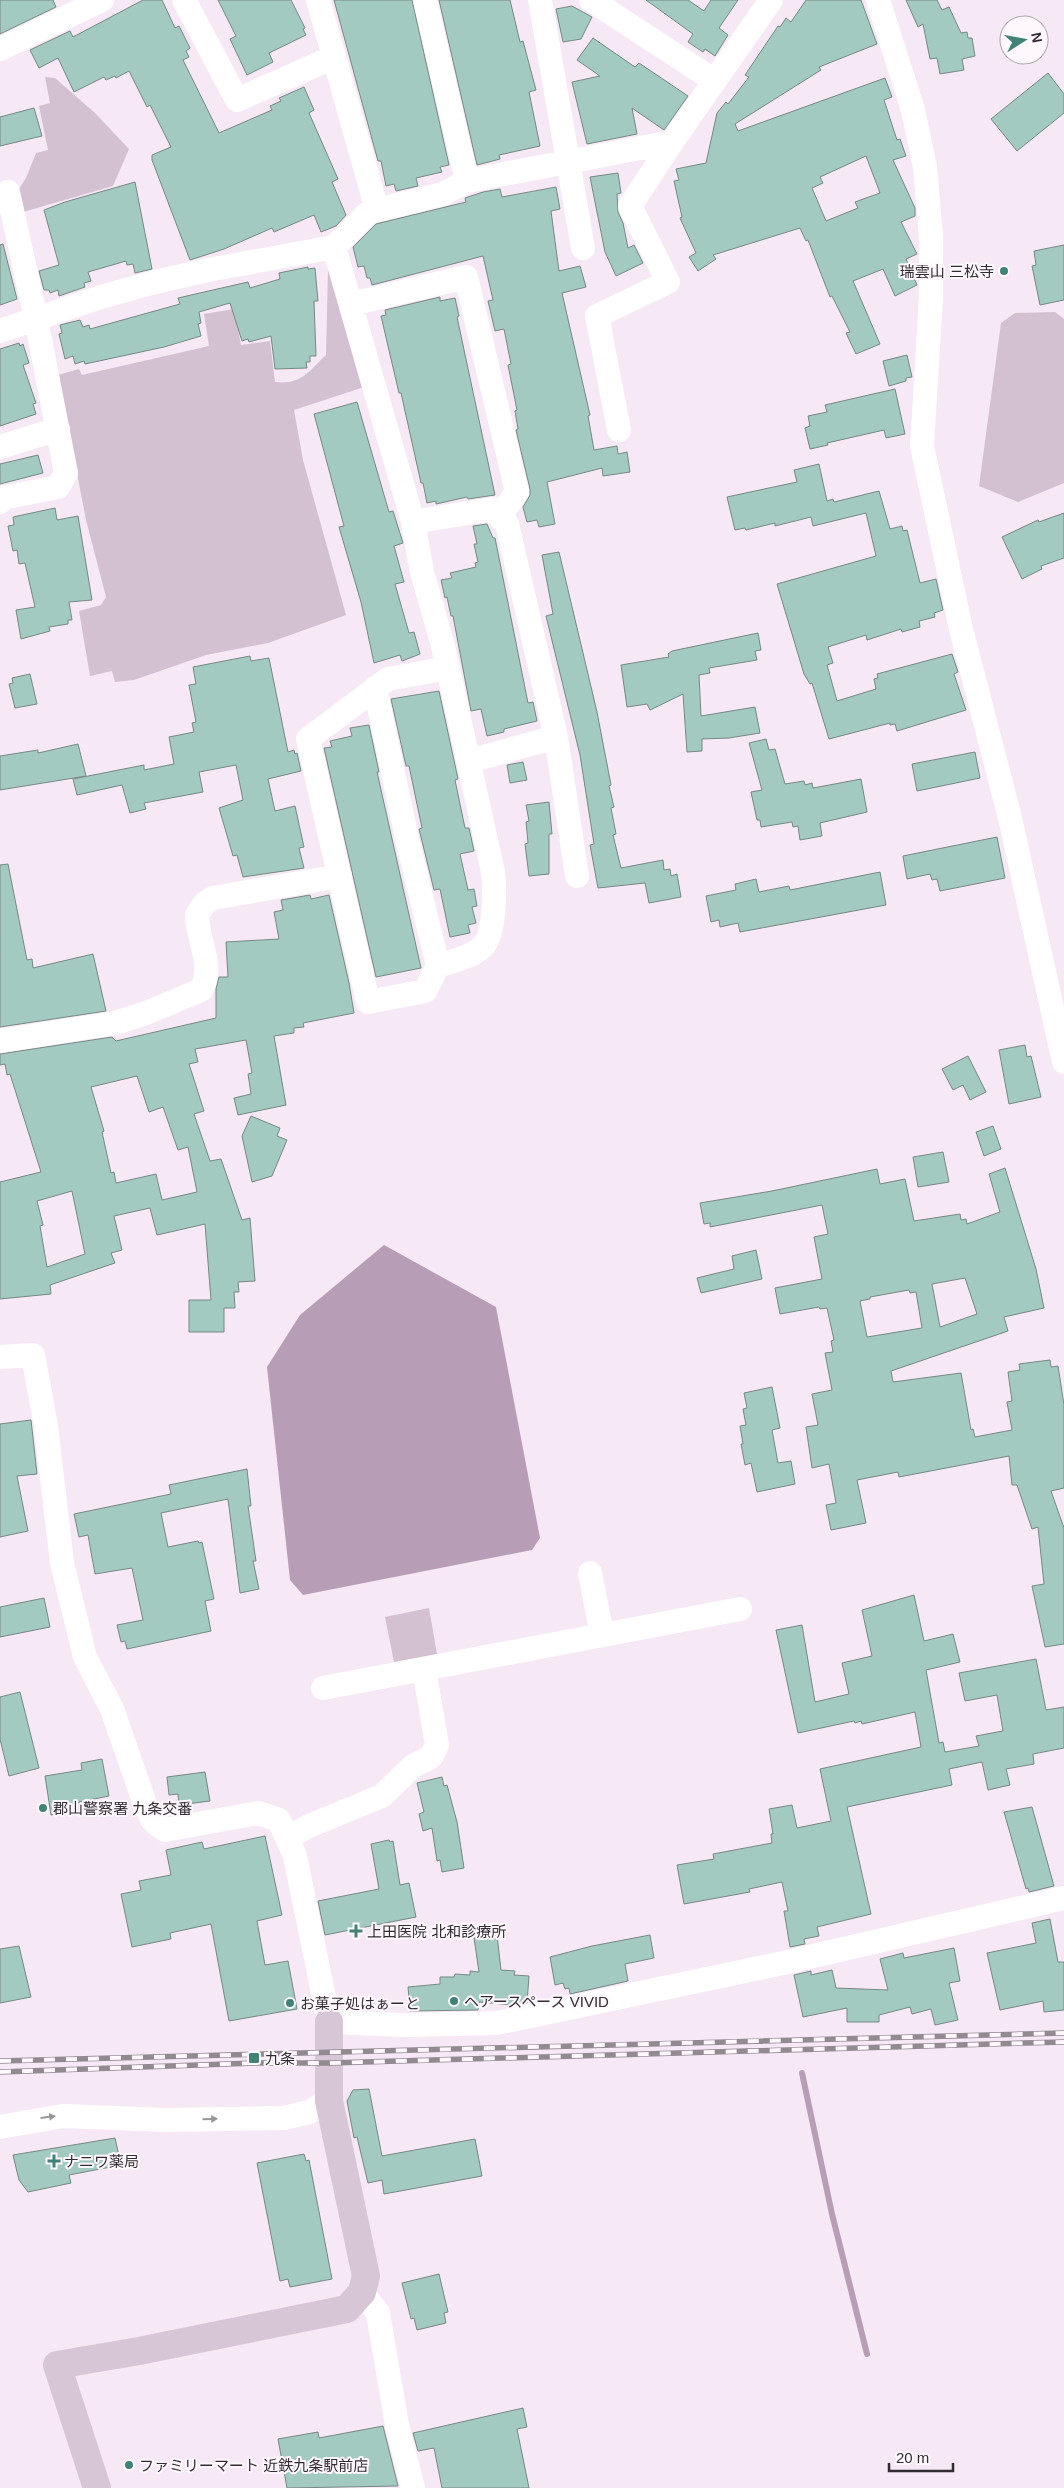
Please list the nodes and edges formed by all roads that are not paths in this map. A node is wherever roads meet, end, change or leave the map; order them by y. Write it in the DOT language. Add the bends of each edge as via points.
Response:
graph roads {
  1 [pos="102,0"];
  2 [pos="184,0"];
  3 [pos="318,0"];
  4 [pos="425,0"];
  5 [pos="540,0"];
  6 [pos="591,0"];
  7 [pos="771,0"];
  8 [pos="878,0"];
  9 [pos="0,49"];
  10 [pos="334,57"];
  11 [pos="714,81"];
  12 [pos="672,142"];
  13 [pos="569,162"];
  14 [pos="467,181"];
  15 [pos="8,192"];
  16 [pos="378,210"];
  17 [pos="8,231"];
  18 [pos="334,247"];
  19 [pos="583,248"];
  20 [pos="351,304"];
  21 [pos="36,319"];
  22 [pos="0,331"];
  23 [pos="58,429"];
  24 [pos="619,430"];
  25 [pos="0,447"];
  26 [pos="0,502"];
  27 [pos="500,516"];
  28 [pos="413,522"];
  29 [pos="448,668"];
  30 [pos="375,688"];
  31 [pos="556,737"];
  32 [pos="469,761"];
  33 [pos="340,876"];
  34 [pos="578,876"];
  35 [pos="438,966"];
  36 [pos="0,1041"];
  37 [pos="1064,1062"];
  38 [pos="0,1357"];
  39 [pos="590,1574"];
  40 [pos="740,1610"];
  41 [pos="602,1635"];
  42 [pos="424,1669"];
  43 [pos="323,1688"];
  44 [pos="288,1838"];
  45 [pos="1064,1898"];
  46 [pos="329,2022"];
  47 [pos="329,2101"];
  48 [pos="0,2127"];
  49 [pos="362,2292"];
  50 [pos="97,2488"];
  51 [pos="413,2488"];
  1 -- 9 [label="street"];
  2 -- 10 [label="street" via="237,100"];
  3 -- 10 [label="street"];
  4 -- 14 [label="street"];
  5 -- 13 [label="street"];
  6 -- 11 [label="street"];
  7 -- 11 [label="street"];
  8 -- 37 [label="street" via="914,110 925,167 931,236 931,297 922,446 961,630 1010,818"];
  10 -- 16 [label="street"];
  11 -- 12 [label="street"];
  12 -- 13 [label="street"];
  12 -- 24 [label="street" via="630,206 668,282 597,316"];
  13 -- 14 [label="street"];
  13 -- 19 [label="street"];
  14 -- 16 [label="street" via="443,194"];
  15 -- 17 [label="street"];
  16 -- 18 [label="street" via="369,212"];
  17 -- 21 [label="street"];
  18 -- 20 [label="street"];
  18 -- 21 [label="street" via="151,283"];
  20 -- 27 [label="street" via="466,277 517,492"];
  20 -- 28 [label="street"];
  21 -- 22 [label="street"];
  21 -- 23 [label="street"];
  23 -- 25 [label="street"];
  23 -- 26 [label="street" via="66,473 58,487 2,498"];
  27 -- 28 [label="street" via="492,509"];
  27 -- 31 [label="street" via="507,524"];
  28 -- 29 [label="street" via="422,572"];
  29 -- 30 [label="street" via="388,679"];
  29 -- 32 [label="street"];
  30 -- 33 [label="street" via="308,740"];
  30 -- 35 [label="street"];
  31 -- 32 [label="street"];
  31 -- 34 [label="street"];
  32 -- 35 [label="street" via="494,872 495,892 484,946"];
  33 -- 35 [label="street" via="368,1002 425,991"];
  33 -- 36 [label="street" via="213,898 204,904 198,915 206,961 201,990 114,1023"];
  38 -- 44 [label="street" via="33,1355 46,1426 62,1563 85,1657 112,1709 153,1821 165,1830 258,1813 279,1820"];
  39 -- 41 [label="street"];
  40 -- 41 [label="street"];
  41 -- 42 [label="street"];
  42 -- 43 [label="street"];
  42 -- 44 [label="street" via="437,1745 431,1757 413,1766 382,1796"];
  44 -- 46 [label="street" via="295,1856"];
  45 -- 46 [label="street" via="497,2024"];
  46 -- 47 [label="street"];
  48 -- 47 [label="street, one-way" via="63,2116 165,2120 284,2118 308,2112"];
  47 -- 49 [label="street" via="366,2276"];
  49 -- 50 [label="street" via="347,2309 57,2365"];
  49 -- 51 [label="street" via="378,2313 397,2425"];
}
